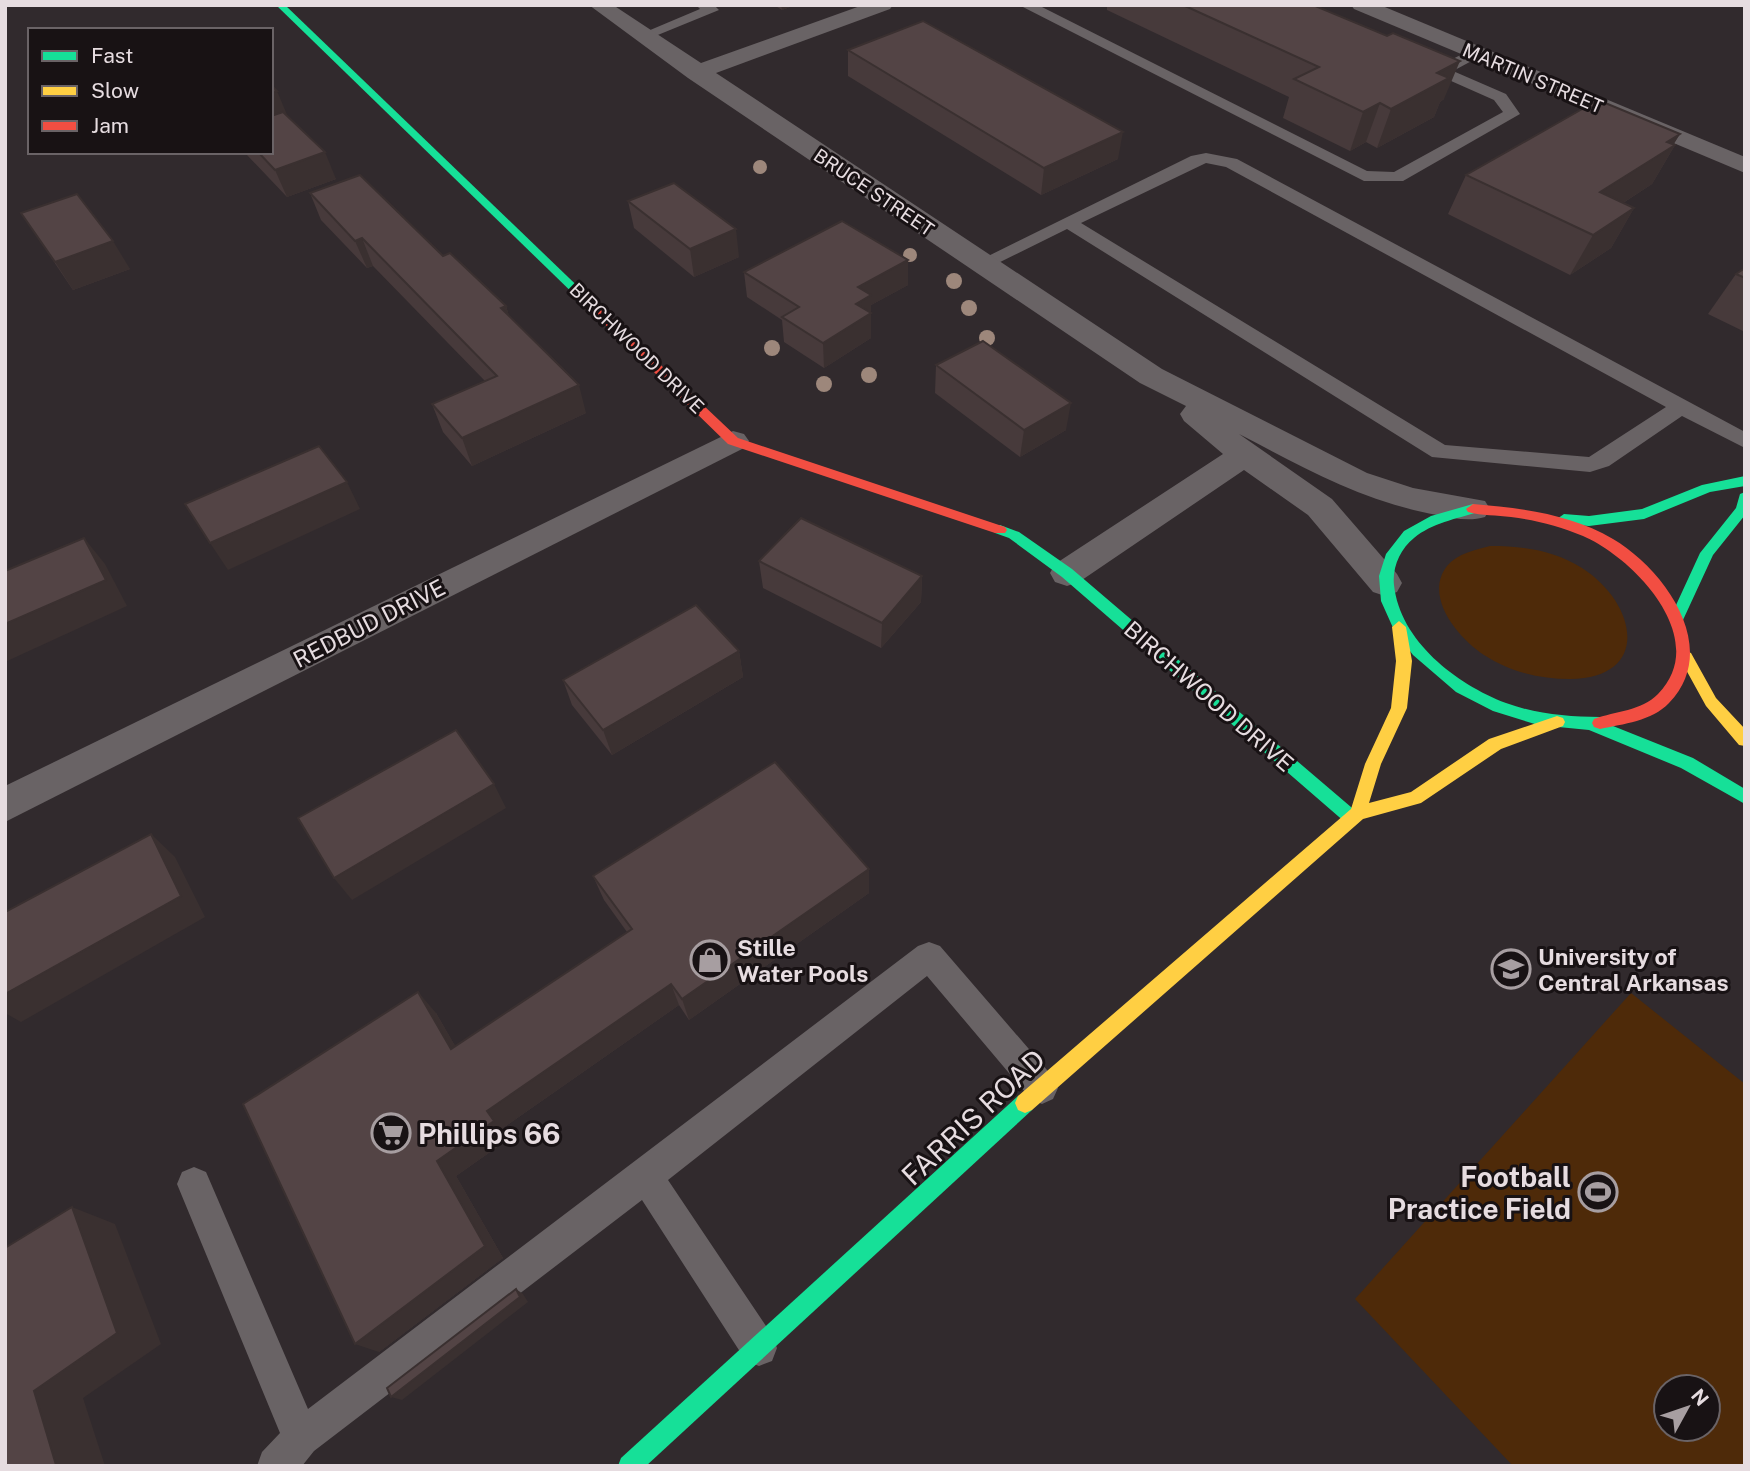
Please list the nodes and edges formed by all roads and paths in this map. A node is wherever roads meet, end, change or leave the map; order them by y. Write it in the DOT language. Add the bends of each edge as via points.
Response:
graph roads {
  1 [pos="280,5"];
  2 [pos="599,5"];
  3 [pos="703,5"];
  4 [pos="883,5"];
  5 [pos="1026,5"];
  6 [pos="1361,5"];
  7 [pos="643,36"];
  8 [pos="1474,54"];
  9 [pos="1416,60"];
  10 [pos="1441,71"];
  11 [pos="696,73"];
  12 [pos="1745,166"];
  13 [pos="1068,222"];
  14 [pos="981,264"];
  15 [pos="1151,376"];
  16 [pos="1681,407"];
  17 [pos="733,441"];
  18 [pos="1745,441"];
  19 [pos="1244,455"];
  20 [pos="1745,481"];
  21 [pos="1745,498"];
  22 [pos="1473,509"];
  23 [pos="1550,518"];
  24 [pos="1067,573"];
  25 [pos="1385,583"];
  26 [pos="1678,616"];
  27 [pos="1399,627"];
  28 [pos="1686,657"];
  29 [pos="1558,722"];
  30 [pos="1592,724"];
  31 [pos="1745,740"];
  32 [pos="1745,797"];
  33 [pos="5,805"];
  34 [pos="1355,815"];
  35 [pos="1042,1088"];
  36 [pos="646,1177"];
  37 [pos="194,1184"];
  38 [pos="760,1348"];
  39 [pos="300,1438"];
  40 [pos="276,1466"];
  41 [pos="629,1466"];
  1 -- 17 [label="street, BIRCHWOOD DRIVE"];
  2 -- 7 [label="street, BRUCE STREET"];
  3 -- 7 [label="lane" via="712,10"];
  4 -- 11 [label="street"];
  5 -- 10 [label="lane" via="1364,176 1397,177 1512,114 1500,97"];
  6 -- 8 [label="street, MARTIN STREET"];
  7 -- 11 [label="street, BRUCE STREET"];
  8 -- 10 [label="lane"];
  8 -- 12 [label="street, MARTIN STREET"];
  9 -- 10 [label="lane"];
  11 -- 14 [label="street, BRUCE STREET"];
  13 -- 14 [label="lane"];
  13 -- 16 [label="lane" via="1197,160 1231,163"];
  13 -- 16 [label="lane" via="1440,452 1590,465"];
  14 -- 15 [label="street, BRUCE STREET"];
  15 -- 19 [label="street, BRUCE STREET"];
  15 -- 22 [label="street, BRUCE STREET" via="1390,495"];
  16 -- 18 [label="lane"];
  17 -- 24 [label="street, BIRCHWOOD DRIVE" via="1014,535"];
  17 -- 33 [label="street, REDBUD DRIVE"];
  19 -- 24 [label="street"];
  19 -- 25 [label="street, BRUCE STREET" via="1320,507"];
  20 -- 23 [label="street" via="1707,488 1659,509 1622,518"];
  21 -- 26 [label="street" via="1742,509 1706,553"];
  22 -- 23 [label="street"];
  22 -- 25 [label="street" via="1427,521 1409,532 1388,564"];
  23 -- 26 [label="street" via="1627,556 1648,575"];
  24 -- 34 [label="street, BIRCHWOOD DRIVE"];
  25 -- 27 [label="street"];
  26 -- 28 [label="street"];
  27 -- 29 [label="street" via="1415,649 1463,688 1524,715"];
  27 -- 34 [label="street" via="1404,661 1399,708"];
  28 -- 30 [label="street" via="1681,678 1658,703 1622,719"];
  28 -- 31 [label="street" via="1715,709"];
  29 -- 30 [label="street"];
  29 -- 34 [label="street, FARRIS ROAD" via="1495,744 1415,798"];
  30 -- 32 [label="street" via="1687,763"];
  34 -- 35 [label="street, FARRIS ROAD"];
  35 -- 36 [label="lane" via="929,956"];
  35 -- 38 [label="street, FARRIS ROAD"];
  36 -- 38 [label="lane"];
  36 -- 39 [label="lane"];
  37 -- 39 [label="lane"];
  38 -- 41 [label="street, FARRIS ROAD"];
  39 -- 40 [label="lane"];
}
